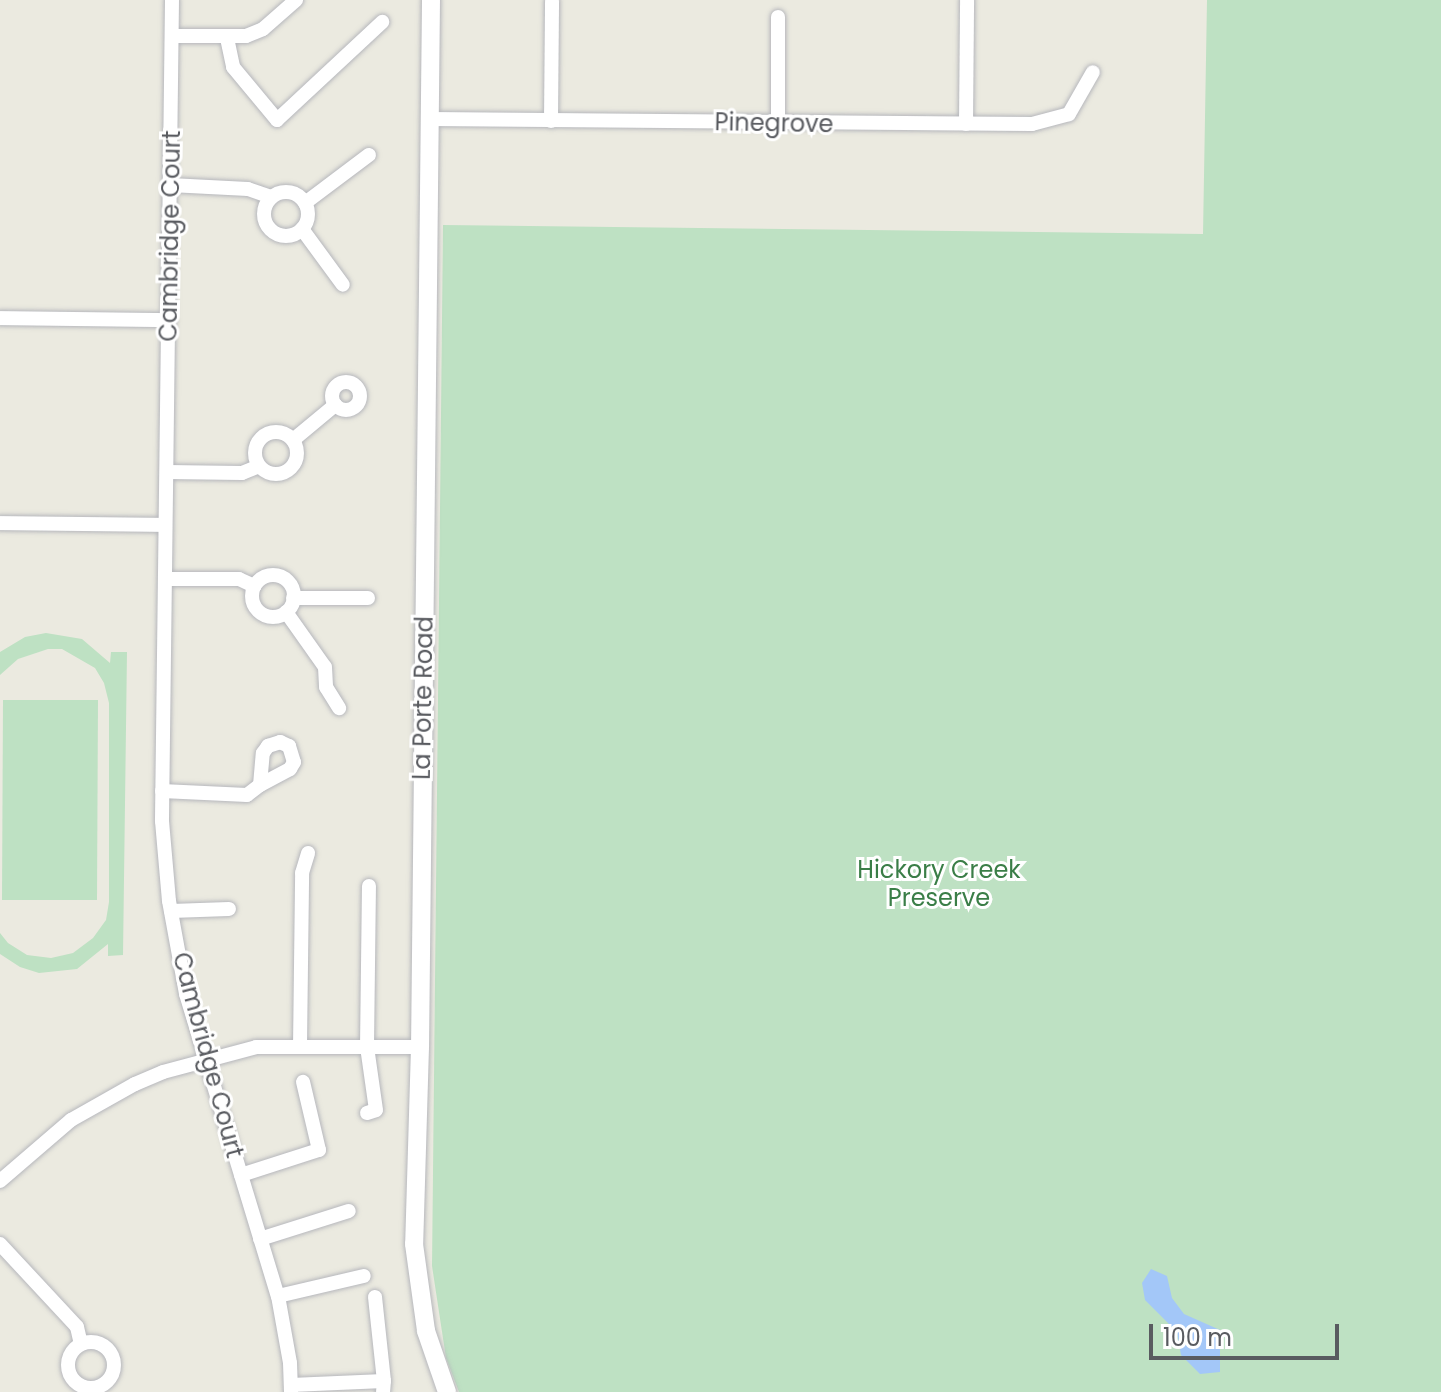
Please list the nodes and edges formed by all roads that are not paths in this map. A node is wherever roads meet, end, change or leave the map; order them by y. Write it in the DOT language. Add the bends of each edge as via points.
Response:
graph roads {
  1 [pos="172,0"];
  2 [pos="296,0"];
  3 [pos="431,0"];
  4 [pos="967,0"];
  5 [pos="552,1"];
  6 [pos="778,17"];
  7 [pos="382,22"];
  8 [pos="172,36"];
  9 [pos="227,38"];
  10 [pos="1093,72"];
  11 [pos="429,119"];
  12 [pos="551,121"];
  13 [pos="778,123"];
  14 [pos="966,124"];
  15 [pos="369,155"];
  16 [pos="170,185"];
  17 [pos="271,197"];
  18 [pos="305,203"];
  19 [pos="302,229"];
  20 [pos="343,285"];
  21 [pos="0,318"];
  22 [pos="169,320"];
  23 [pos="335,405"];
  24 [pos="293,440"];
  25 [pos="259,466"];
  26 [pos="167,472"];
  27 [pos="0,523"];
  28 [pos="165,525"];
  29 [pos="165,579"];
  30 [pos="254,586"];
  31 [pos="293,598"];
  32 [pos="368,598"];
  33 [pos="286,612"];
  34 [pos="339,708"];
  35 [pos="260,785"];
  36 [pos="162,791"];
  37 [pos="308,853"];
  38 [pos="369,886"];
  39 [pos="229,909"];
  40 [pos="171,911"];
  41 [pos="300,1047"];
  42 [pos="367,1047"];
  43 [pos="420,1047"];
  44 [pos="206,1060"];
  45 [pos="303,1082"];
  46 [pos="367,1113"];
  47 [pos="241,1175"];
  48 [pos="0,1181"];
  49 [pos="349,1211"];
  50 [pos="260,1239"];
  51 [pos="0,1244"];
  52 [pos="364,1276"];
  53 [pos="278,1296"];
  54 [pos="375,1297"];
  55 [pos="81,1344"];
  56 [pos="384,1386"];
  57 [pos="291,1388"];
  58 [pos="447,1392"];
  1 -- 8 [label="street, Cambridge Court"];
  2 -- 9 [label="street" via="263,29"];
  3 -- 11 [label="street, La Porte Road"];
  4 -- 14 [label="street"];
  5 -- 12 [label="street"];
  6 -- 13 [label="street"];
  7 -- 9 [label="street" via="277,120 233,67"];
  8 -- 9 [label="street"];
  8 -- 16 [label="street, Cambridge Court"];
  10 -- 14 [label="street, Pinegrove" via="1069,114 1056,120"];
  11 -- 12 [label="street, Pinegrove"];
  11 -- 43 [label="street, La Porte Road"];
  12 -- 13 [label="street, Pinegrove"];
  13 -- 14 [label="street, Pinegrove"];
  15 -- 18 [label="street"];
  16 -- 17 [label="street" via="248,189"];
  16 -- 22 [label="street, Cambridge Court"];
  17 -- 18 [label="street" via="287,192"];
  17 -- 19 [label="street" via="264,213 269,229 284,236"];
  18 -- 19 [label="street" via="308,215"];
  19 -- 20 [label="street"];
  21 -- 22 [label="street"];
  22 -- 26 [label="street, Cambridge Court"];
  23 -- 24 [label="street"];
  24 -- 25 [label="street" via="297,456 289,470 273,475"];
  24 -- 25 [label="street" via="279,431 263,436 254,450"];
  25 -- 26 [label="street" via="242,473"];
  26 -- 28 [label="street, Cambridge Court"];
  27 -- 28 [label="street"];
  28 -- 29 [label="street, Cambridge Court"];
  29 -- 30 [label="street" via="239,579"];
  29 -- 36 [label="street, Cambridge Court"];
  30 -- 31 [label="street" via="275,575 289,583"];
  30 -- 33 [label="street" via="257,609 271,617"];
  31 -- 32 [label="street"];
  31 -- 33 [label="street"];
  33 -- 34 [label="street" via="325,667 326,687"];
  35 -- 36 [label="street" via="247,795"];
  36 -- 40 [label="street, Cambridge Court"];
  37 -- 41 [label="street" via="302,873"];
  38 -- 42 [label="street"];
  39 -- 40 [label="street"];
  40 -- 44 [label="street, Cambridge Court" via="186,994"];
  41 -- 42 [label="street"];
  41 -- 44 [label="street" via="256,1047"];
  42 -- 43 [label="street"];
  42 -- 46 [label="street" via="376,1110"];
  43 -- 58 [label="street, La Porte Road" via="414,1244 426,1331"];
  44 -- 47 [label="street, Cambridge Court"];
  44 -- 48 [label="street" via="163,1072 105,1099 71,1120"];
  45 -- 47 [label="street, Cambridge Court" via="319,1150"];
  47 -- 50 [label="street, Cambridge Court"];
  49 -- 50 [label="street"];
  50 -- 53 [label="street, Cambridge Court"];
  51 -- 55 [label="street" via="77,1327"];
  52 -- 53 [label="street"];
  53 -- 57 [label="street, Cambridge Court"];
  54 -- 56 [label="street"];
  56 -- 57 [label="street"];
}
